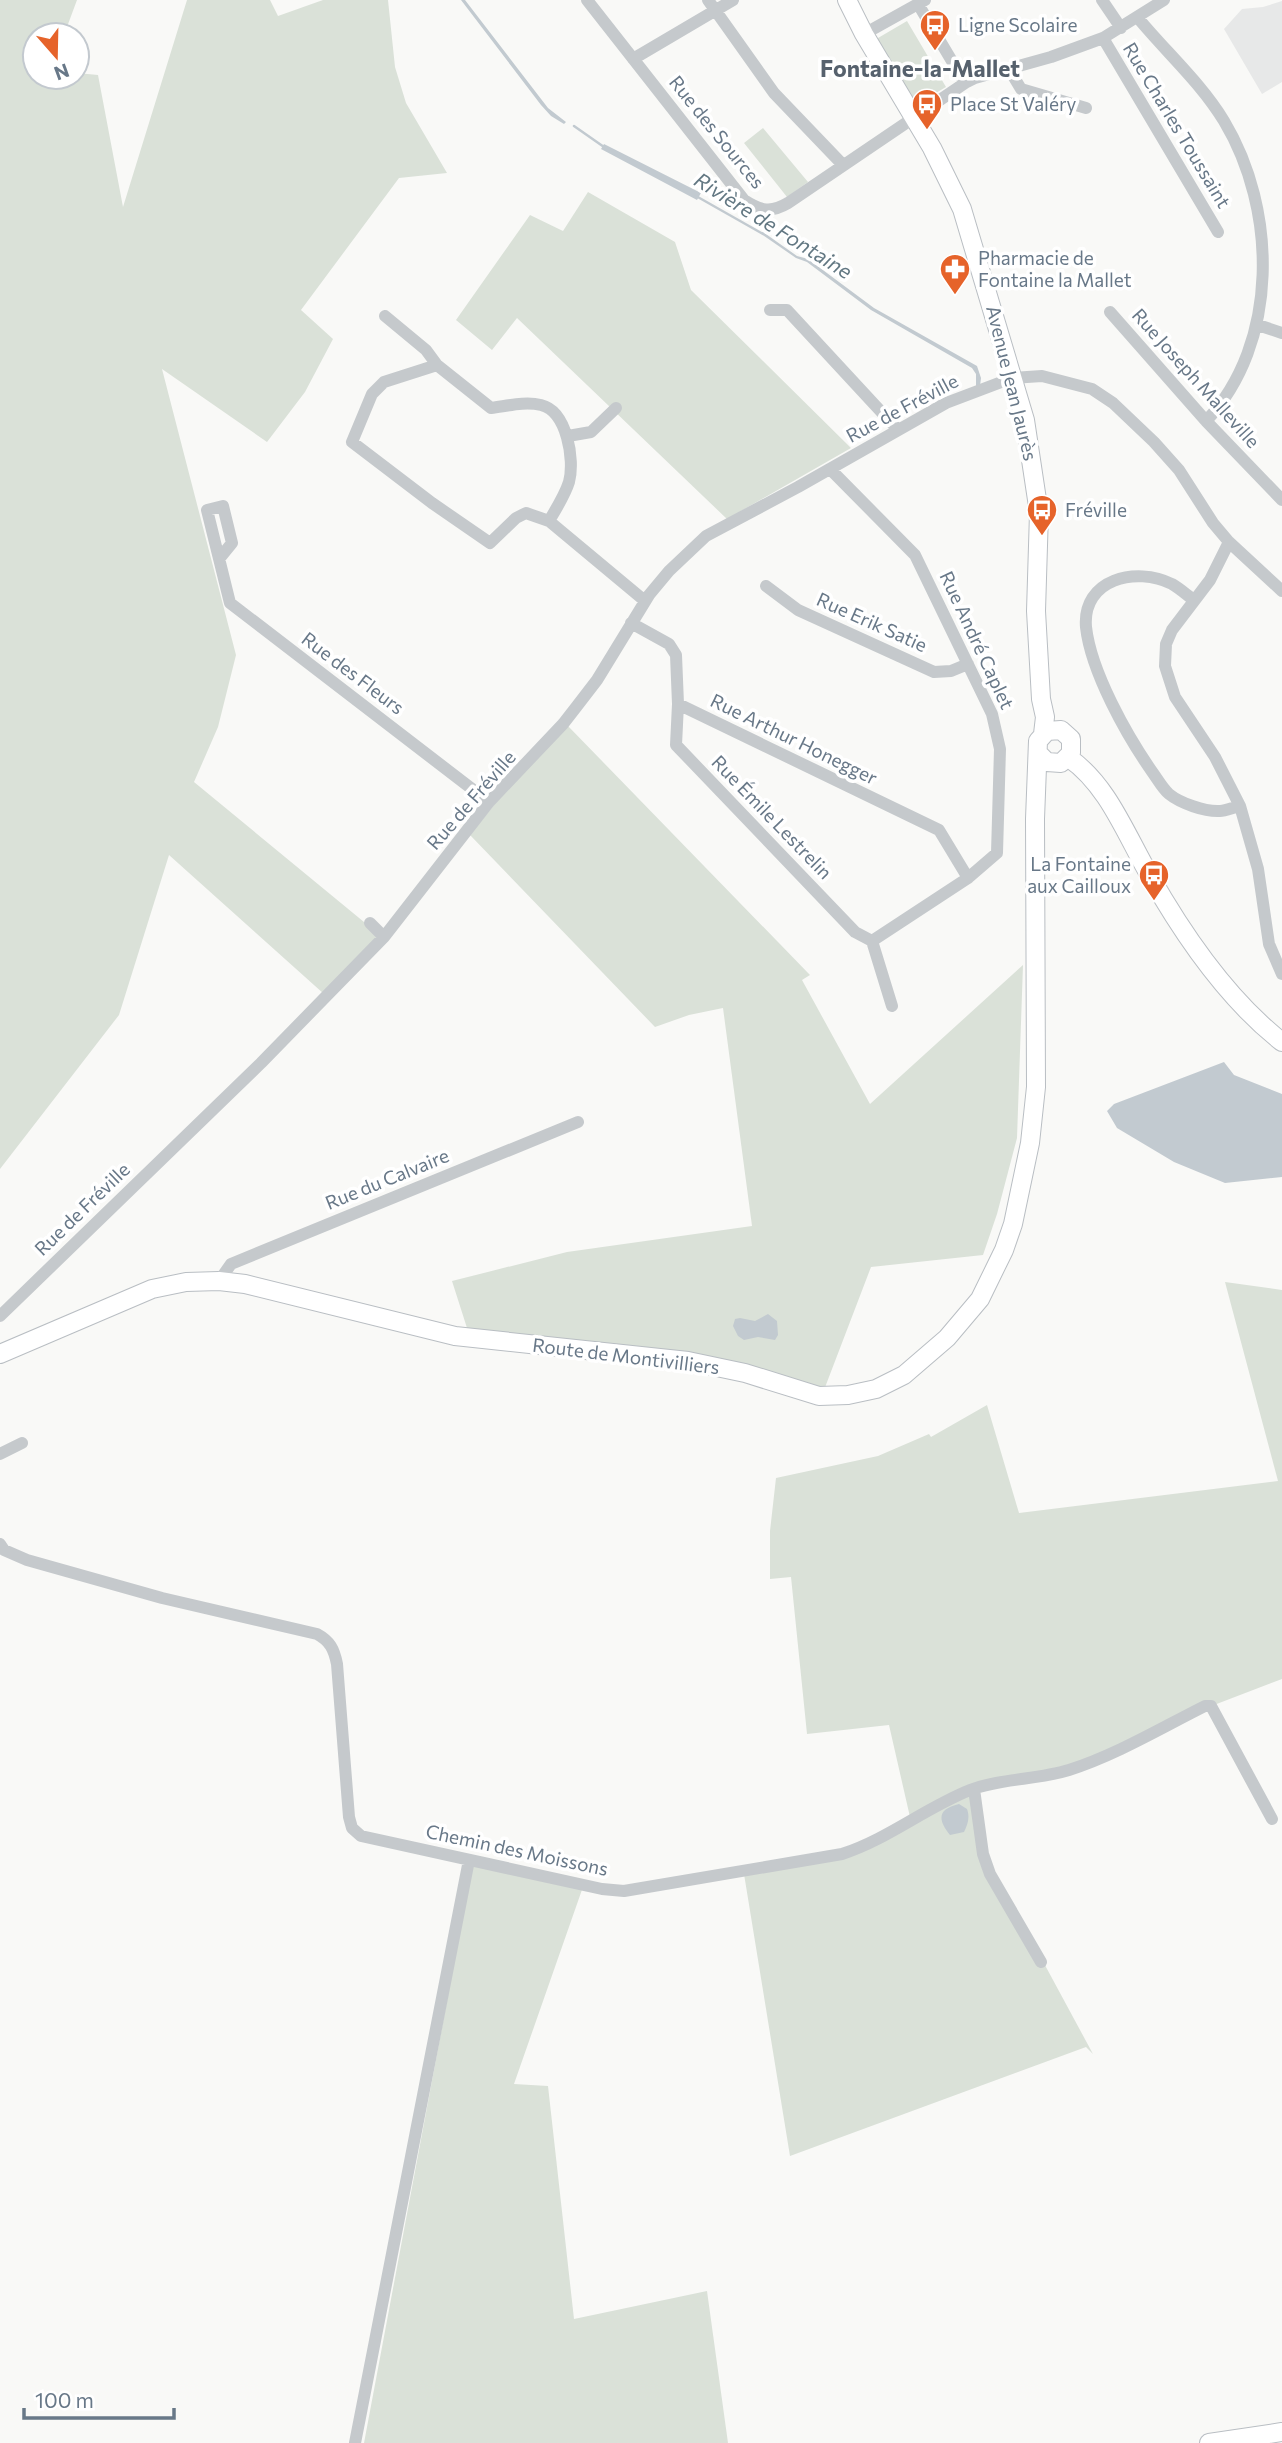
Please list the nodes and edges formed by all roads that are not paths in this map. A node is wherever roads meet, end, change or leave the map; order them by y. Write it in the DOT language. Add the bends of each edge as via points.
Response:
graph roads {
  1 [pos="587,0"];
  2 [pos="733,0"];
  3 [pos="847,0"];
  4 [pos="1102,0"];
  5 [pos="1164,0"];
  6 [pos="922,2"];
  7 [pos="711,6"];
  8 [pos="1138,18"];
  9 [pos="1121,28"];
  10 [pos="864,34"];
  11 [pos="1102,38"];
  12 [pos="633,59"];
  13 [pos="1009,69"];
  14 [pos="965,83"];
  15 [pos="1086,108"];
  16 [pos="912,117"];
  17 [pos="843,165"];
  18 [pos="1218,232"];
  19 [pos="770,310"];
  20 [pos="1110,312"];
  21 [pos="385,316"];
  22 [pos="1258,325"];
  23 [pos="1282,333"];
  24 [pos="437,365"];
  25 [pos="1012,378"];
  26 [pos="616,408"];
  27 [pos="1206,421"];
  28 [pos="898,430"];
  29 [pos="568,436"];
  30 [pos="830,469"];
  31 [pos="1282,500"];
  32 [pos="549,522"];
  33 [pos="1229,542"];
  34 [pos="219,559"];
  35 [pos="766,586"];
  36 [pos="1282,590"];
  37 [pos="1194,600"];
  38 [pos="645,601"];
  39 [pos="631,623"];
  40 [pos="968,664"];
  41 [pos="678,704"];
  42 [pos="1052,732"];
  43 [pos="1039,754"];
  44 [pos="1062,761"];
  45 [pos="489,802"];
  46 [pos="1035,804"];
  47 [pos="1240,806"];
  48 [pos="968,878"];
  49 [pos="370,923"];
  50 [pos="384,937"];
  51 [pos="872,941"];
  52 [pos="1282,974"];
  53 [pos="892,1006"];
  54 [pos="1278,1033"];
  55 [pos="578,1122"];
  56 [pos="219,1281"];
  57 [pos="0,1315"];
  58 [pos="0,1354"];
  59 [pos="22,1443"];
  60 [pos="0,1454"];
  61 [pos="2,1547"];
  62 [pos="974,1789"];
  63 [pos="1272,1819"];
  64 [pos="469,1860"];
  65 [pos="1041,1962"];
  66 [pos="1282,2432"];
  67 [pos="355,2443"];
  68 [pos="1209,2443"];
  1 -- 12 [label="street, Rue des Sources"];
  2 -- 7 [label="street"];
  3 -- 10 [label="street, Avenue Jean Jaurès"];
  4 -- 9 [label="street"];
  5 -- 8 [label="street, Rue des Sources"];
  6 -- 10 [label="street"];
  6 -- 14 [label="street"];
  7 -- 12 [label="street"];
  7 -- 17 [label="street" via="774,93"];
  8 -- 9 [label="street, Rue des Sources"];
  8 -- 22 [label="street" via="1207,98 1238,148 1260,226"];
  9 -- 11 [label="street, Rue des Sources"];
  10 -- 16 [label="street, Avenue Jean Jaurès"];
  11 -- 13 [label="street, Rue des Sources"];
  11 -- 18 [label="street, Rue Charles Toussaint"];
  12 -- 17 [label="street, Rue des Sources" via="744,200 755,207 776,210"];
  13 -- 14 [label="street, Rue des Sources"];
  13 -- 15 [label="street" via="1021,89"];
  14 -- 16 [label="street, Rue des Sources"];
  16 -- 17 [label="street, Rue des Sources"];
  16 -- 25 [label="street, Avenue Jean Jaurès" via="962,209"];
  19 -- 28 [label="street" via="787,310"];
  20 -- 27 [label="street, Rue Joseph Malleville"];
  21 -- 24 [label="street"];
  22 -- 23 [label="street"];
  22 -- 27 [label="street" via="1236,378"];
  24 -- 29 [label="street" via="491,408 544,405"];
  24 -- 32 [label="street" via="384,382 372,394 352,442 490,543 526,513"];
  25 -- 28 [label="street, Rue de Fréville" via="946,403"];
  25 -- 33 [label="street, Rue de Fréville" via="1042,376 1072,382 1113,402 1179,470"];
  25 -- 42 [label="street, Avenue Jean Jaurès" via="1025,420 1037,492 1036,611 1040,674 1053,716"];
  26 -- 29 [label="street" via="591,432"];
  27 -- 31 [label="street, Rue Joseph Malleville"];
  28 -- 30 [label="street, Rue de Fréville"];
  29 -- 32 [label="street" via="569,481"];
  30 -- 38 [label="street, Rue de Fréville" via="706,536"];
  30 -- 40 [label="street, Rue André Caplet" via="915,555"];
  32 -- 38 [label="street"];
  33 -- 36 [label="street, Rue de Fréville"];
  33 -- 37 [label="street"];
  34 -- 45 [label="street, Rue des Fleurs" via="230,603"];
  35 -- 40 [label="street, Rue Erik Satie" via="798,610 934,672"];
  37 -- 47 [label="street" via="1166,644 1167,678"];
  37 -- 47 [label="street" via="1172,584 1149,576 1113,580 1102,586 1087,611 1092,653 1134,745 1167,793 1219,811"];
  38 -- 39 [label="street, Rue de Fréville"];
  39 -- 41 [label="street" via="669,644 676,655"];
  39 -- 45 [label="street, Rue de Fréville" via="597,680 563,724"];
  40 -- 48 [label="street, Rue André Caplet" via="992,714 1000,749 997,853"];
  41 -- 48 [label="street, Rue Arthur Honegger" via="939,830"];
  41 -- 51 [label="street, Rue Émile Lestrelin" via="676,744 855,932"];
  42 -- 43 [label="street" via="1037,745"];
  42 -- 44 [label="street" via="1068,735 1072,744"];
  43 -- 44 [label="street" via="1044,761"];
  43 -- 46 [label="street, Route de Montivilliers"];
  44 -- 46 [label="street, Route de Montivilliers" via="1045,776"];
  44 -- 54 [label="street" via="1086,772 1100,789 1187,936 1236,998"];
  45 -- 50 [label="street, Rue de Fréville"];
  46 -- 56 [label="street, Route de Montivilliers" via="1036,1087 1023,1184 1004,1250 981,1299 947,1338 904,1375 876,1389 819,1396 688,1361 455,1336"];
  47 -- 52 [label="street" via="1258,869 1269,944"];
  48 -- 51 [label="street, Rue André Caplet"];
  49 -- 50 [label="street"];
  50 -- 57 [label="street, Rue de Fréville" via="261,1063"];
  51 -- 53 [label="street"];
  55 -- 56 [label="street, Rue du Calvaire" via="231,1264"];
  56 -- 58 [label="street, Route de Montivilliers" via="152,1289"];
  59 -- 60 [label="street"];
  61 -- 64 [label="street, Chemin des Moissons" via="27,1560 162,1598 326,1638 337,1664 352,1828 361,1836"];
  62 -- 63 [label="street, Chemin des Moissons" via="1068,1770 1211,1706"];
  62 -- 64 [label="street, Chemin des Moissons" via="842,1854 624,1891"];
  62 -- 65 [label="street" via="990,1874"];
  64 -- 67 [label="street"];
  66 -- 68 [label="street"];
}
